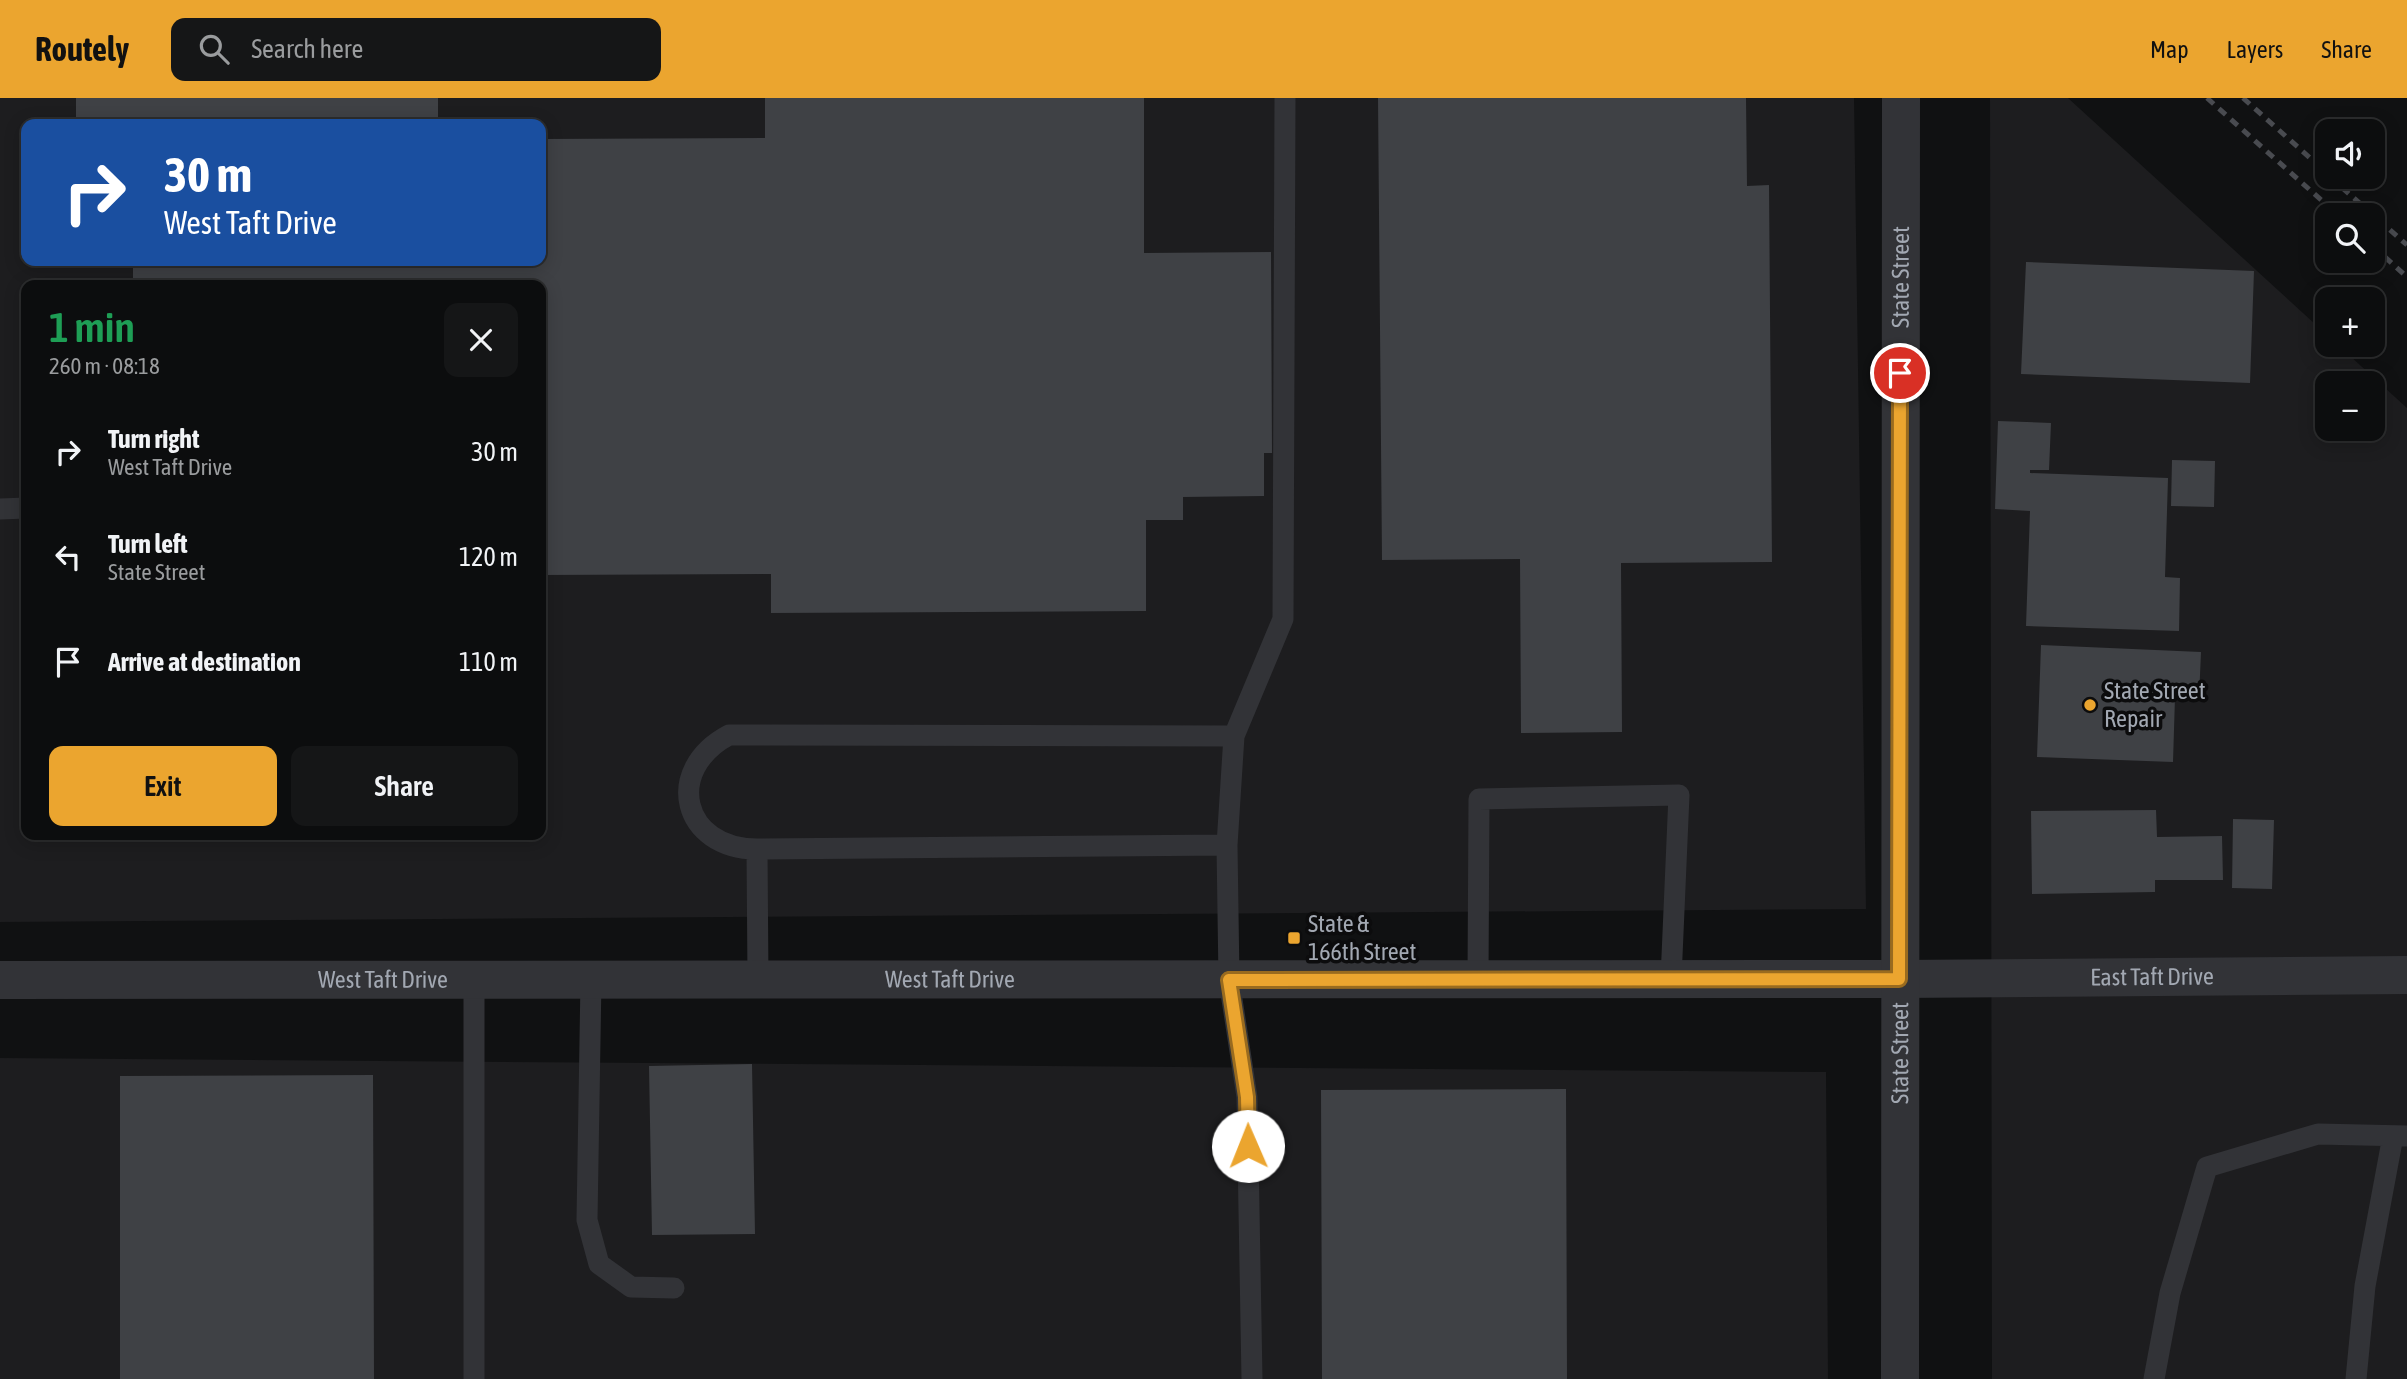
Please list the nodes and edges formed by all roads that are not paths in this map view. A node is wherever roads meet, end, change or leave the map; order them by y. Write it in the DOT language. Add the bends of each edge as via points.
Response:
graph roads {
  1 [pos="1285,98"];
  2 [pos="1901,98"];
  3 [pos="21,508"];
  4 [pos="0,509"];
  5 [pos="1234,736"];
  6 [pos="1227,845"];
  7 [pos="757,849"];
  8 [pos="2407,975"];
  9 [pos="1478,979"];
  10 [pos="1671,979"];
  11 [pos="1899,979"];
  12 [pos="0,980"];
  13 [pos="474,980"];
  14 [pos="591,980"];
  15 [pos="758,980"];
  16 [pos="1229,980"];
  17 [pos="2400,1136"];
  18 [pos="674,1288"];
  19 [pos="474,1379"];
  20 [pos="1252,1379"];
  21 [pos="1900,1379"];
  22 [pos="2154,1379"];
  23 [pos="2356,1379"];
  1 -- 5 [label="lane" via="1283,619"];
  2 -- 11 [label="street, State Street"];
  3 -- 4 [label="lane"];
  5 -- 6 [label="lane"];
  5 -- 7 [label="lane" via="729,735 712,744 690,776 693,814 704,831 719,842 737,849"];
  6 -- 7 [label="lane"];
  6 -- 16 [label="lane"];
  7 -- 15 [label="lane"];
  8 -- 11 [label="street, East Taft Drive"];
  9 -- 10 [label="street, West Taft Drive"];
  9 -- 10 [label="lane" via="1479,799 1679,796"];
  9 -- 16 [label="street, West Taft Drive"];
  10 -- 11 [label="street, West Taft Drive"];
  11 -- 21 [label="street, State Street"];
  12 -- 13 [label="street, West Taft Drive"];
  13 -- 14 [label="street, West Taft Drive"];
  13 -- 19 [label="lane"];
  14 -- 15 [label="street, West Taft Drive"];
  14 -- 18 [label="lane" via="587,1220 599,1264 631,1287"];
  15 -- 16 [label="street, West Taft Drive"];
  16 -- 20 [label="lane" via="1247,1097"];
  17 -- 22 [label="lane" via="2318,1134 2207,1167 2170,1293"];
  17 -- 23 [label="lane" via="2365,1286"];
}
